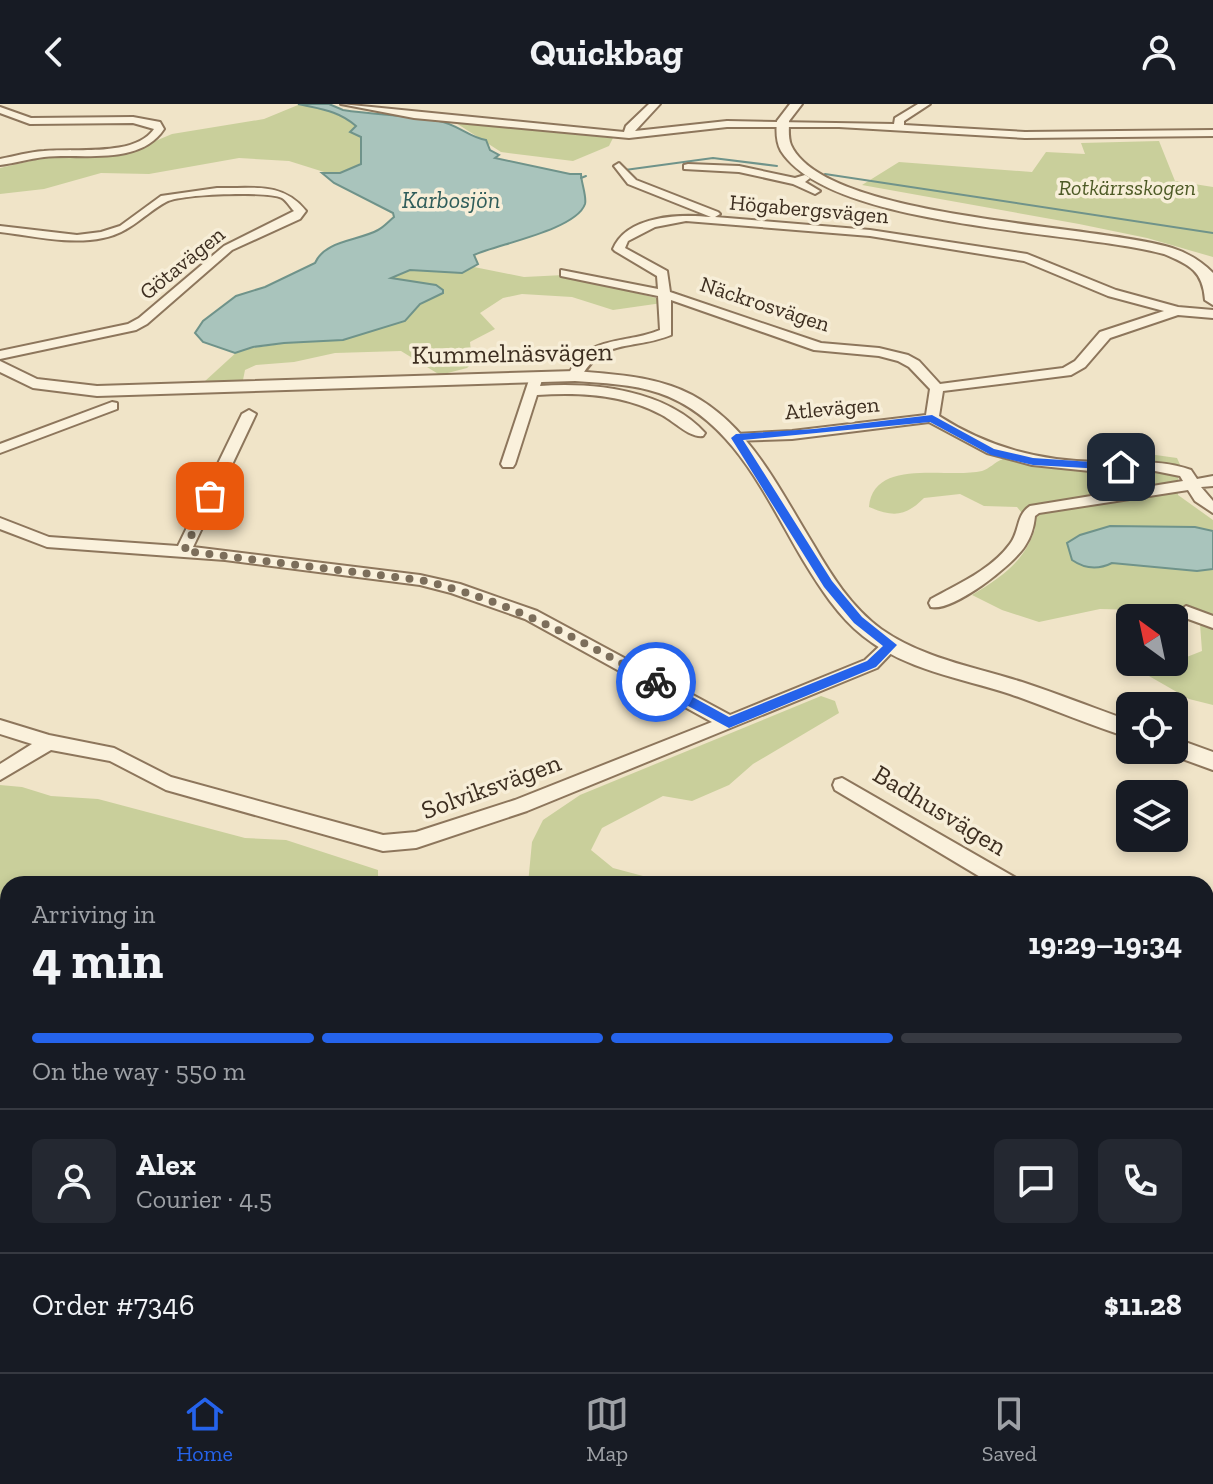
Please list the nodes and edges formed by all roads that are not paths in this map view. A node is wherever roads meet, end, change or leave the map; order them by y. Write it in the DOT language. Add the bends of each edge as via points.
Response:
graph roads {
  1 [pos="346,104"];
  2 [pos="655,104"];
  3 [pos="796,104"];
  4 [pos="925,104"];
  5 [pos="0,110"];
  6 [pos="782,126"];
  7 [pos="899,127"];
  8 [pos="1213,133"];
  9 [pos="629,135"];
  10 [pos="0,162"];
  11 [pos="619,166"];
  12 [pos="688,167"];
  13 [pos="815,175"];
  14 [pos="796,181"];
  15 [pos="815,191"];
  16 [pos="731,222"];
  17 [pos="0,229"];
  18 [pos="565,273"];
  19 [pos="664,294"];
  20 [pos="1213,300"];
  21 [pos="1177,311"];
  22 [pos="1213,314"];
  23 [pos="0,355"];
  24 [pos="0,366"];
  25 [pos="575,376"];
  26 [pos="534,384"];
  27 [pos="937,388"];
  28 [pos="112,406"];
  29 [pos="249,414"];
  30 [pos="932,418"];
  31 [pos="698,433"];
  32 [pos="736,438"];
  33 [pos="0,449"];
  34 [pos="508,464"];
  35 [pos="1213,481"];
  36 [pos="1193,485"];
  37 [pos="1213,508"];
  38 [pos="0,523"];
  39 [pos="184,551"];
  40 [pos="937,603"];
  41 [pos="1188,613"];
  42 [pos="1213,622"];
  43 [pos="891,645"];
  44 [pos="729,723"];
  45 [pos="1116,725"];
  46 [pos="0,727"];
  47 [pos="49,742"];
  48 [pos="1188,752"];
  49 [pos="1213,761"];
  50 [pos="0,773"];
  51 [pos="842,785"];
  52 [pos="996,876"];
  1 -- 9 [label="street"];
  2 -- 9 [label="street"];
  3 -- 6 [label="street"];
  4 -- 7 [label="street" via="905,114"];
  5 -- 10 [label="street" via="30,121 148,121 156,124 157,135 123,150"];
  6 -- 7 [label="street"];
  6 -- 9 [label="street" via="707,125"];
  6 -- 13 [label="street" via="787,150"];
  7 -- 8 [label="street" via="1025,135"];
  11 -- 16 [label="street" via="632,182"];
  12 -- 14 [label="street" via="739,169"];
  13 -- 14 [label="street"];
  13 -- 20 [label="street" via="849,192 898,206 1160,250 1203,271 1211,279"];
  14 -- 15 [label="street"];
  16 -- 19 [label="street, Högabergsvägen" via="664,221 619,244 621,252 658,268"];
  16 -- 21 [label="street, Högabergsvägen" via="870,233 1027,258 1112,293"];
  17 -- 23 [label="street, Götavägen" via="77,238 103,235 146,215 158,201 217,191 267,191 288,197 300,211 228,248 132,327"];
  18 -- 19 [label="street, Näckrosvägen"];
  19 -- 25 [label="street, Högabergsvägen" via="666,332 639,343 598,349 584,359"];
  19 -- 27 [label="street, Näckrosvägen" via="806,343 903,358"];
  21 -- 22 [label="street, Högabergsvägen"];
  21 -- 27 [label="street" via="1105,335 1066,372"];
  24 -- 26 [label="street, Kummelnäsvägen" via="33,383 86,391"];
  25 -- 26 [label="street, Kummelnäsvägen"];
  25 -- 32 [label="street, Kummelnäsvägen" via="633,380 675,392 713,413"];
  26 -- 31 [label="street, Kummelnäsvägen" via="636,400 670,411"];
  26 -- 34 [label="street"];
  27 -- 30 [label="street"];
  28 -- 33 [label="street"];
  29 -- 39 [label="street"];
  30 -- 32 [label="street, Atlevägen"];
  30 -- 36 [label="street" via="991,452 1033,462 1169,467 1186,473"];
  32 -- 43 [label="street, Kummelnäsvägen" via="828,584 858,620"];
  35 -- 36 [label="street"];
  36 -- 37 [label="street"];
  36 -- 40 [label="street" via="1035,509 1028,514 1029,528 1019,546"];
  38 -- 39 [label="street" via="47,542"];
  39 -- 44 [label="street" via="454,588 531,615"];
  41 -- 42 [label="street"];
  43 -- 44 [label="street, Solviksvägen" via="871,664"];
  43 -- 45 [label="street, Kummelnäsvägen"];
  44 -- 47 [label="street, Solviksvägen" via="461,828 383,843 166,783 114,755"];
  46 -- 47 [label="street, Solviksvägen"];
  47 -- 50 [label="street"];
  48 -- 49 [label="street"];
  51 -- 52 [label="street, Badhusvägen"];
}
